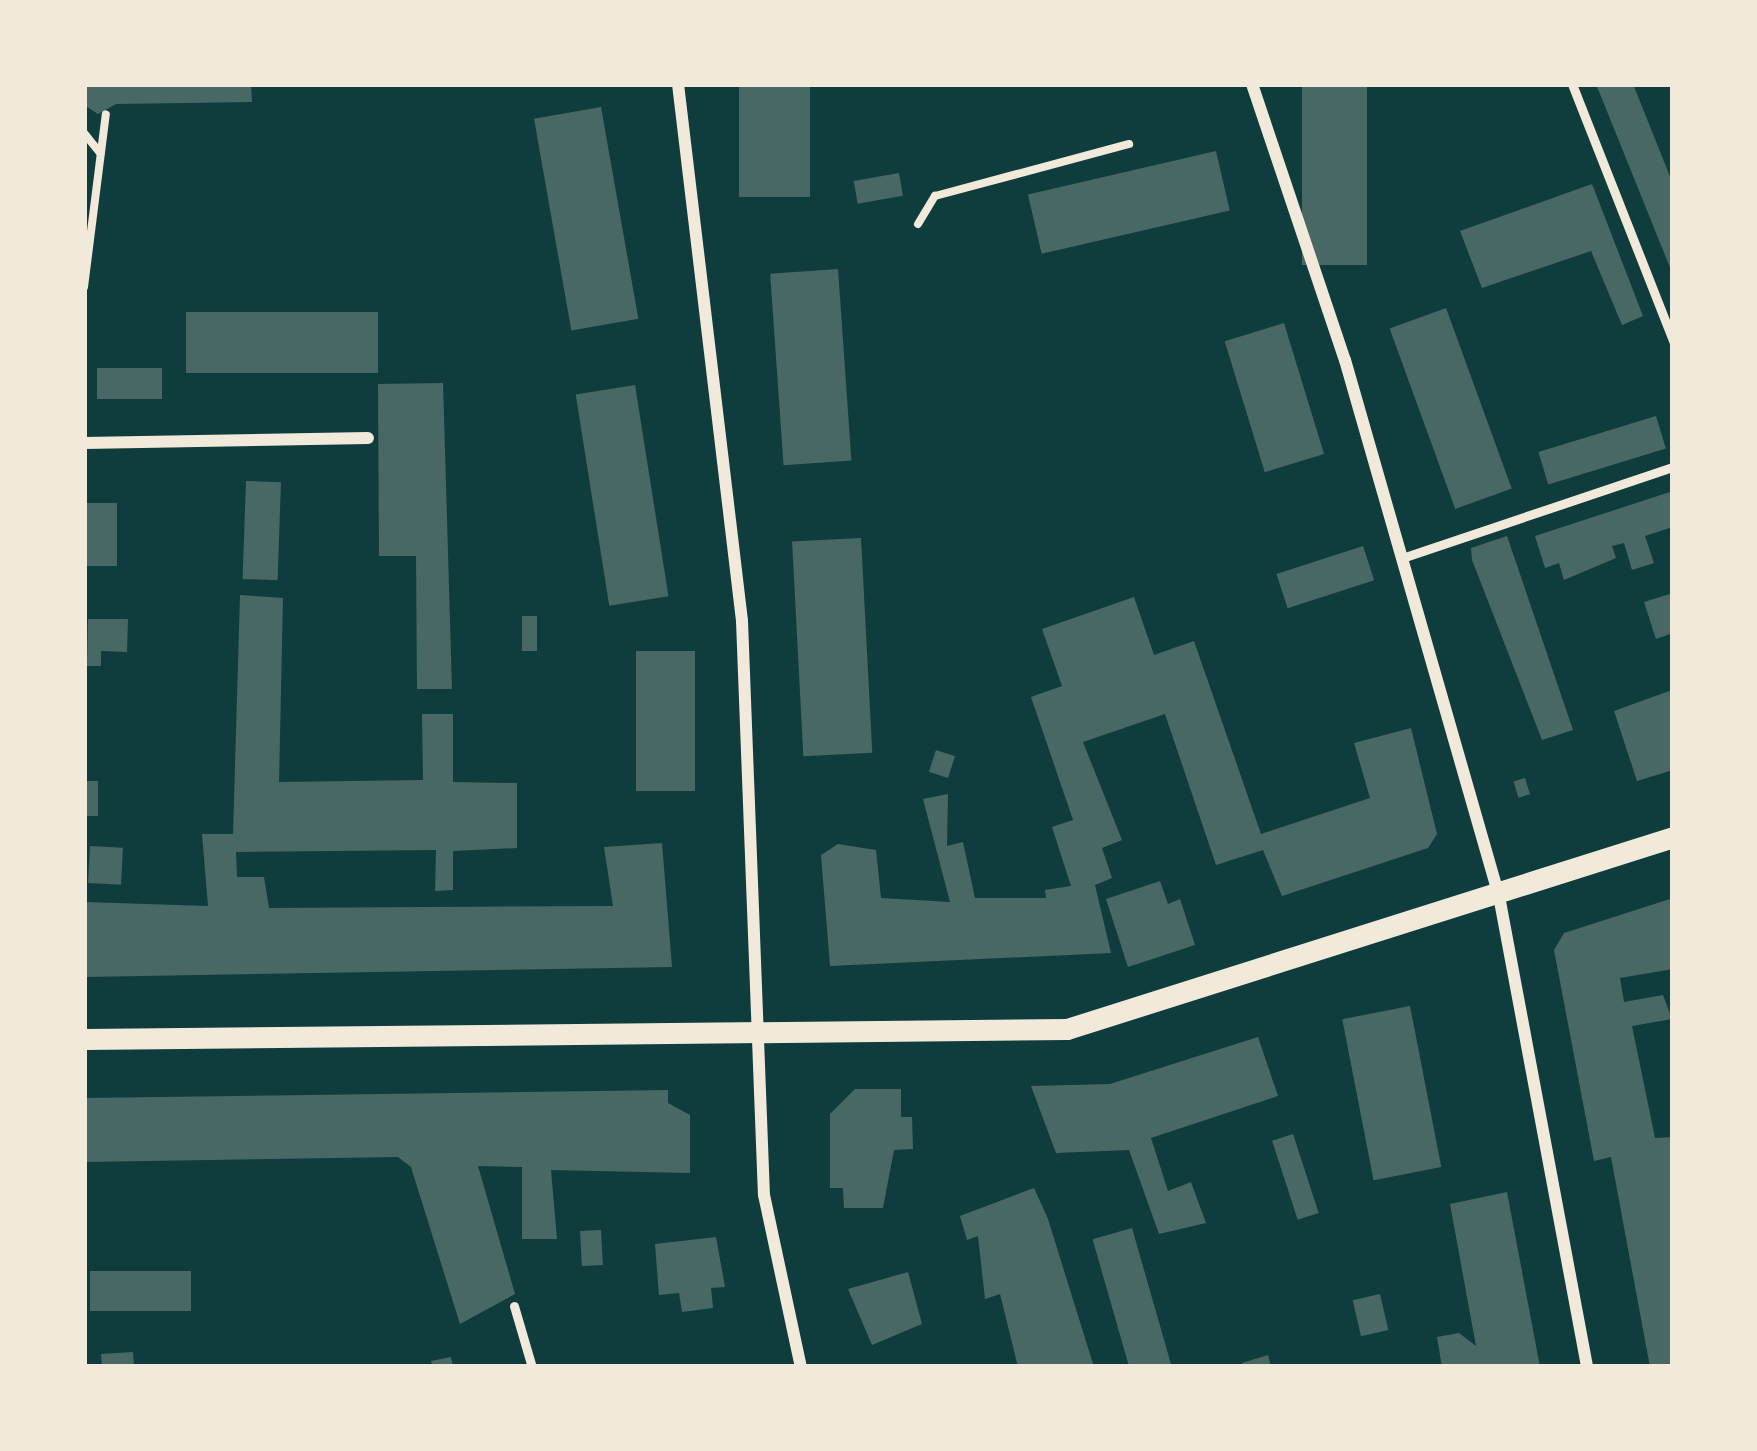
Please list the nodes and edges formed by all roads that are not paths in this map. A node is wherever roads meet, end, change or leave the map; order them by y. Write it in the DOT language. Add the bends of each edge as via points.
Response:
graph roads {
  1 [pos="678,84"];
  2 [pos="1252,84"];
  3 [pos="1572,84"];
  4 [pos="1673,341"];
  5 [pos="368,438"];
  6 [pos="84,443"];
  7 [pos="1673,467"];
  8 [pos="1405,556"];
  9 [pos="1673,837"];
  10 [pos="1499,896"];
  11 [pos="762,1034"];
  12 [pos="84,1039"];
  13 [pos="514,1306"];
  14 [pos="532,1367"];
  15 [pos="801,1367"];
  16 [pos="1587,1367"];
  1 -- 11 [label="street" via="742,621"];
  2 -- 8 [label="street"];
  3 -- 4 [label="lane"];
  5 -- 6 [label="street"];
  7 -- 8 [label="lane"];
  8 -- 10 [label="street"];
  9 -- 10 [label="street"];
  10 -- 11 [label="street" via="1095,1025"];
  10 -- 16 [label="street"];
  11 -- 12 [label="street"];
  11 -- 15 [label="street" via="769,1245"];
  13 -- 14 [label="lane"];
}
